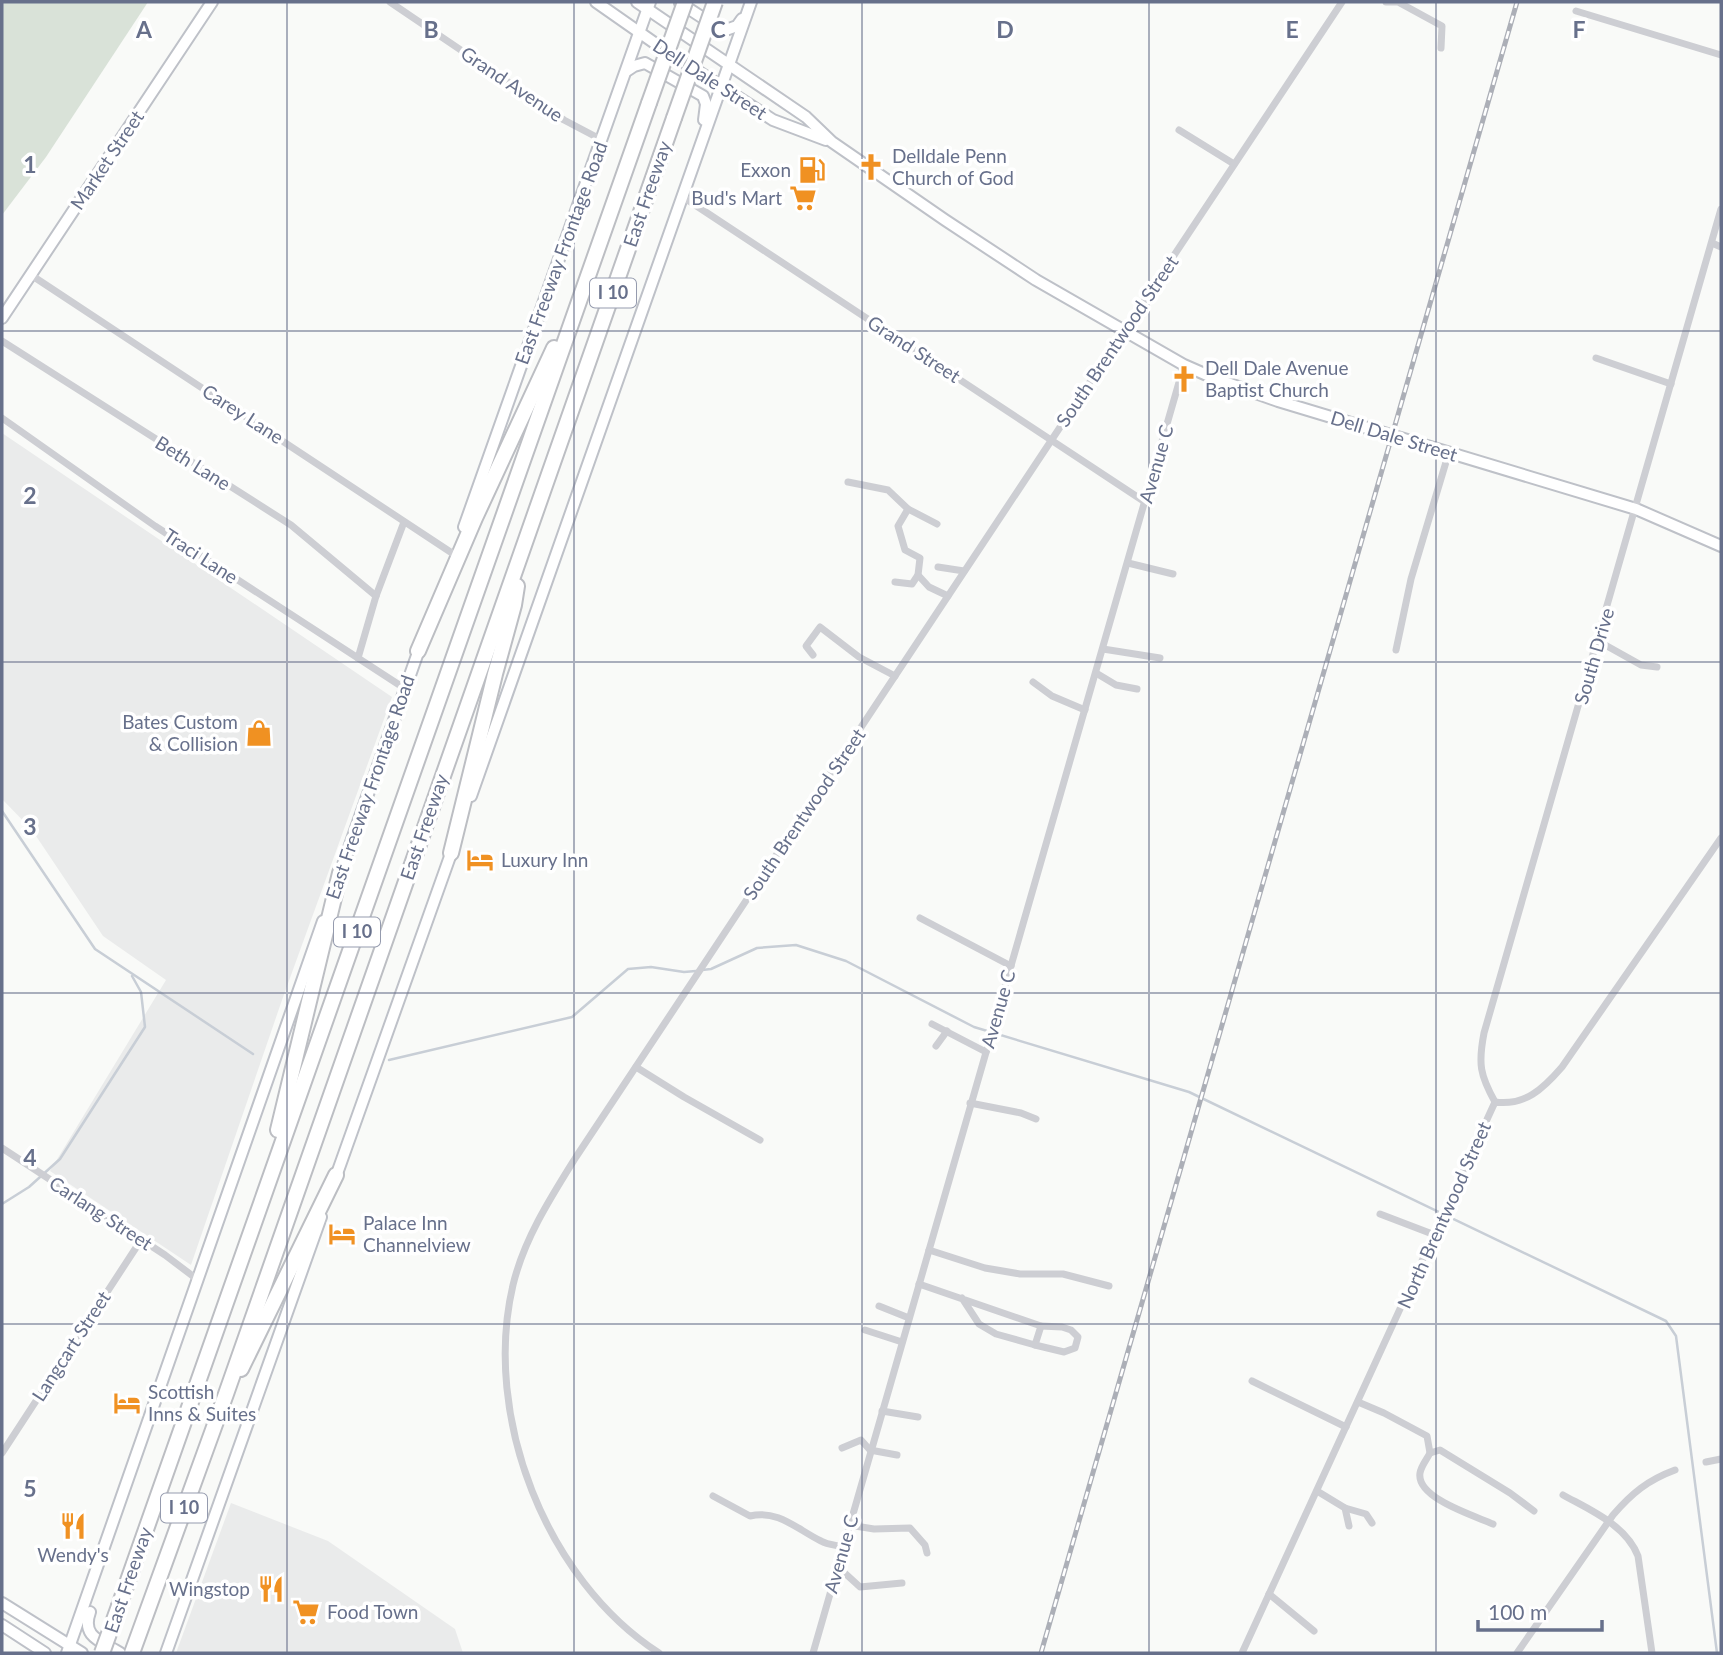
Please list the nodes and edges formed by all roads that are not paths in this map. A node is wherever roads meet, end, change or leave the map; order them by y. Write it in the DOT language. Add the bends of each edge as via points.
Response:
graph roads {
  1 [pos="212,2"];
  2 [pos="390,2"];
  3 [pos="596,2"];
  4 [pos="637,2"];
  5 [pos="678,2"];
  6 [pos="685,2"];
  7 [pos="715,2"];
  8 [pos="1342,2"];
  9 [pos="1387,2"];
  10 [pos="750,4"];
  11 [pos="649,5"];
  12 [pos="1576,11"];
  13 [pos="640,32"];
  14 [pos="1441,48"];
  15 [pos="1721,55"];
  16 [pos="729,64"];
  17 [pos="628,71"];
  18 [pos="721,86"];
  19 [pos="1179,130"];
  20 [pos="601,140"];
  21 [pos="832,142"];
  22 [pos="1234,164"];
  23 [pos="690,177"];
  24 [pos="683,197"];
  25 [pos="1721,209"];
  26 [pos="1712,243"];
  27 [pos="1721,247"];
  28 [pos="595,258"];
  29 [pos="31,275"];
  30 [pos="2,318"];
  31 [pos="1124,330"];
  32 [pos="2,341"];
  33 [pos="1596,358"];
  34 [pos="1184,365"];
  35 [pos="1671,384"];
  36 [pos="2,418"];
  37 [pos="1051,440"];
  38 [pos="1449,452"];
  39 [pos="848,482"];
  40 [pos="1145,502"];
  41 [pos="908,509"];
  42 [pos="1636,509"];
  43 [pos="404,522"];
  44 [pos="937,524"];
  45 [pos="1721,546"];
  46 [pos="455,555"];
  47 [pos="520,559"];
  48 [pos="1128,563"];
  49 [pos="938,567"];
  50 [pos="964,571"];
  51 [pos="1173,574"];
  52 [pos="918,575"];
  53 [pos="895,582"];
  54 [pos="376,596"];
  55 [pos="948,596"];
  56 [pos="1598,641"];
  57 [pos="1103,649"];
  58 [pos="1396,650"];
  59 [pos="418,651"];
  60 [pos="813,655"];
  61 [pos="358,657"];
  62 [pos="1160,658"];
  63 [pos="1657,667"];
  64 [pos="1096,673"];
  65 [pos="895,676"];
  66 [pos="1034,682"];
  67 [pos="404,688"];
  68 [pos="1137,689"];
  69 [pos="1085,710"];
  70 [pos="1721,838"];
  71 [pos="451,853"];
  72 [pos="340,873"];
  73 [pos="920,918"];
  74 [pos="1011,967"];
  75 [pos="932,1024"];
  76 [pos="947,1031"];
  77 [pos="936,1046"];
  78 [pos="986,1052"];
  79 [pos="636,1067"];
  80 [pos="1495,1102"];
  81 [pos="970,1103"];
  82 [pos="1036,1119"];
  83 [pos="760,1140"];
  84 [pos="2,1148"];
  85 [pos="337,1175"];
  86 [pos="258,1209"];
  87 [pos="1380,1214"];
  88 [pos="1435,1235"];
  89 [pos="141,1240"];
  90 [pos="929,1250"];
  91 [pos="199,1280"];
  92 [pos="919,1284"];
  93 [pos="1109,1286"];
  94 [pos="962,1298"];
  95 [pos="880,1306"];
  96 [pos="909,1318"];
  97 [pos="1041,1326"];
  98 [pos="865,1330"];
  99 [pos="902,1342"];
  100 [pos="1035,1345"];
  101 [pos="1252,1381"];
  102 [pos="226,1394"];
  103 [pos="1358,1402"];
  104 [pos="882,1411"];
  105 [pos="918,1417"];
  106 [pos="1346,1427"];
  107 [pos="842,1448"];
  108 [pos="871,1450"];
  109 [pos="2,1453"];
  110 [pos="1430,1453"];
  111 [pos="897,1455"];
  112 [pos="1721,1460"];
  113 [pos="1706,1462"];
  114 [pos="1675,1469"];
  115 [pos="1317,1491"];
  116 [pos="1563,1495"];
  117 [pos="713,1496"];
  118 [pos="1345,1508"];
  119 [pos="1534,1511"];
  120 [pos="1609,1521"];
  121 [pos="1372,1523"];
  122 [pos="1493,1524"];
  123 [pos="849,1525"];
  124 [pos="1349,1526"];
  125 [pos="843,1547"];
  126 [pos="927,1553"];
  127 [pos="837,1566"];
  128 [pos="97,1573"];
  129 [pos="902,1583"];
  130 [pos="1269,1594"];
  131 [pos="2,1603"];
  132 [pos="2,1625"];
  133 [pos="1314,1632"];
  134 [pos="69,1649"];
  135 [pos="166,1652"];
  136 [pos="45,1653"];
  137 [pos="82,1653"];
  138 [pos="102,1653"];
  139 [pos="120,1653"];
  140 [pos="132,1653"];
  141 [pos="659,1653"];
  142 [pos="813,1653"];
  143 [pos="1242,1653"];
  144 [pos="1517,1653"];
  145 [pos="1651,1653"];
  1 -- 29 [label="main road, Market Street"];
  2 -- 20 [label="street, Grand Avenue"];
  3 -- 13 [label="main road, Dell Dale Street"];
  4 -- 11 [label="main road, Dell Dale Street"];
  5 -- 10 [label="main road" via="723,31 737,26"];
  6 -- 28 [label="highway, East Freeway / I 10, bridge"];
  7 -- 47 [label="highway, East Freeway / I 10, bridge"];
  8 -- 22 [label="street, South Brentwood Street"];
  9 -- 14 [label="street" via="1398,2 1441,26"];
  10 -- 16 [label="main road"];
  11 -- 13 [label="main road, East Freeway Frontage Road"];
  11 -- 16 [label="main road, Dell Dale Street"];
  12 -- 15 [label="street"];
  13 -- 17 [label="main road, East Freeway Frontage Road"];
  13 -- 18 [label="main road, Dell Dale Street"];
  16 -- 18 [label="main road"];
  16 -- 21 [label="main road, Dell Dale Street" via="806,117"];
  17 -- 20 [label="main road, East Freeway Frontage Road"];
  17 -- 23 [label="main road" via="645,63 703,96 706,114 690,161"];
  18 -- 21 [label="main road, Dell Dale Street" via="773,120"];
  18 -- 23 [label="main road"];
  19 -- 22 [label="street"];
  20 -- 46 [label="main road, East Freeway Frontage Road"];
  21 -- 31 [label="main road, Dell Dale Street" via="1036,280"];
  22 -- 31 [label="street, South Brentwood Street"];
  23 -- 24 [label="main road"];
  24 -- 37 [label="street, Grand Street"];
  24 -- 71 [label="main road"];
  25 -- 26 [label="street, South Drive"];
  26 -- 27 [label="street"];
  26 -- 35 [label="street, South Drive"];
  28 -- 59 [label="highway"];
  28 -- 86 [label="highway, East Freeway / I 10"];
  29 -- 30 [label="main road, Market Street"];
  29 -- 43 [label="street, Carey Lane"];
  31 -- 34 [label="main road, Dell Dale Street"];
  31 -- 37 [label="street, South Brentwood Street"];
  32 -- 54 [label="street, Beth Lane" via="291,525"];
  33 -- 35 [label="street"];
  34 -- 38 [label="main road, Dell Dale Street" via="1278,401"];
  34 -- 40 [label="street, Avenue C"];
  35 -- 42 [label="street, South Drive"];
  36 -- 61 [label="street, Traci Lane" via="155,526"];
  37 -- 40 [label="street, Grand Street"];
  37 -- 50 [label="street, South Brentwood Street"];
  38 -- 42 [label="main road, Dell Dale Street"];
  38 -- 58 [label="street" via="1411,579"];
  39 -- 41 [label="street" via="888,490"];
  40 -- 48 [label="street, Avenue C"];
  41 -- 44 [label="street"];
  41 -- 52 [label="street" via="898,526 905,550 920,558"];
  42 -- 45 [label="main road, Dell Dale Street"];
  42 -- 56 [label="street, South Drive"];
  43 -- 46 [label="street, Carey Lane"];
  43 -- 54 [label="street"];
  46 -- 59 [label="main road, East Freeway Frontage Road"];
  47 -- 71 [label="highway" via="514,606"];
  47 -- 102 [label="highway, East Freeway / I 10"];
  48 -- 51 [label="street"];
  48 -- 57 [label="street, Avenue C"];
  49 -- 50 [label="street"];
  50 -- 55 [label="street, South Brentwood Street"];
  52 -- 53 [label="street" via="912,584"];
  52 -- 55 [label="street" via="929,587"];
  54 -- 61 [label="street"];
  55 -- 65 [label="street, South Brentwood Street"];
  56 -- 63 [label="street" via="1641,665"];
  56 -- 80 [label="street, South Drive" via="1482,1045 1482,1078"];
  57 -- 62 [label="street"];
  57 -- 64 [label="street, Avenue C"];
  59 -- 67 [label="main road, East Freeway Frontage Road"];
  60 -- 65 [label="street" via="806,646 820,627 859,657"];
  61 -- 67 [label="street, Traci Lane"];
  64 -- 68 [label="street" via="1116,685"];
  64 -- 69 [label="street, Avenue C"];
  65 -- 79 [label="street, South Brentwood Street"];
  66 -- 69 [label="street"];
  67 -- 72 [label="main road, East Freeway Frontage Road"];
  69 -- 74 [label="street, Avenue C"];
  70 -- 80 [label="street, North Brentwood Street" via="1562,1068 1528,1098"];
  71 -- 85 [label="main road"];
  72 -- 86 [label="highway"];
  72 -- 91 [label="main road, East Freeway Frontage Road"];
  73 -- 74 [label="street"];
  74 -- 78 [label="street, Avenue C"];
  75 -- 76 [label="street"];
  76 -- 77 [label="street"];
  76 -- 78 [label="street"];
  78 -- 81 [label="street, Avenue C"];
  79 -- 83 [label="street"];
  79 -- 141 [label="street, South Brentwood Street" via="563,1177 521,1258 510,1298 505,1377 518,1450 554,1537 610,1612"];
  80 -- 88 [label="street, North Brentwood Street"];
  81 -- 82 [label="street"];
  81 -- 90 [label="street, Avenue C"];
  84 -- 89 [label="street, Carlang Street"];
  85 -- 102 [label="highway" via="251,1353"];
  85 -- 135 [label="main road"];
  86 -- 138 [label="highway, East Freeway / I 10, bridge"];
  87 -- 88 [label="street"];
  88 -- 103 [label="street, North Brentwood Street"];
  89 -- 91 [label="street, Carlang Street"];
  89 -- 109 [label="street, Langcart Street"];
  90 -- 92 [label="street, Avenue C"];
  90 -- 93 [label="street" via="985,1268 1063,1274"];
  91 -- 128 [label="main road, East Freeway Frontage Road"];
  92 -- 94 [label="street"];
  92 -- 96 [label="street, Avenue C"];
  94 -- 97 [label="street"];
  94 -- 100 [label="street" via="979,1324"];
  95 -- 96 [label="street"];
  96 -- 99 [label="street, Avenue C"];
  97 -- 100 [label="street"];
  97 -- 100 [label="street" via="1071,1330 1078,1341 1075,1348 1064,1352"];
  98 -- 99 [label="street"];
  99 -- 104 [label="street, Avenue C"];
  101 -- 106 [label="street"];
  102 -- 140 [label="highway, East Freeway / I 10"];
  103 -- 106 [label="street, North Brentwood Street"];
  103 -- 110 [label="street" via="1427,1436"];
  104 -- 105 [label="street"];
  104 -- 108 [label="street, Avenue C"];
  106 -- 115 [label="street, North Brentwood Street"];
  107 -- 108 [label="street" via="861,1440"];
  108 -- 111 [label="street"];
  108 -- 123 [label="street, Avenue C"];
  110 -- 119 [label="street" via="1440,1450"];
  110 -- 122 [label="street" via="1420,1473 1430,1494"];
  112 -- 113 [label="street"];
  114 -- 120 [label="street" via="1636,1489"];
  115 -- 118 [label="street"];
  115 -- 130 [label="street, North Brentwood Street"];
  116 -- 120 [label="street"];
  117 -- 125 [label="street" via="750,1516 764,1513 785,1520 824,1543"];
  118 -- 121 [label="street" via="1366,1514"];
  118 -- 124 [label="street"];
  120 -- 144 [label="street"];
  120 -- 145 [label="street" via="1633,1544 1638,1556"];
  123 -- 125 [label="street, Avenue C"];
  123 -- 126 [label="street" via="911,1528"];
  125 -- 127 [label="street, Avenue C"];
  127 -- 129 [label="street" via="860,1587"];
  127 -- 142 [label="street, Avenue C"];
  128 -- 134 [label="main road, East Freeway Frontage Road"];
  128 -- 139 [label="main road" via="100,1580 87,1628"];
  130 -- 133 [label="street"];
  130 -- 143 [label="street, North Brentwood Street"];
  131 -- 134 [label="main road"];
  132 -- 136 [label="main road"];
  134 -- 137 [label="main road"];
}
